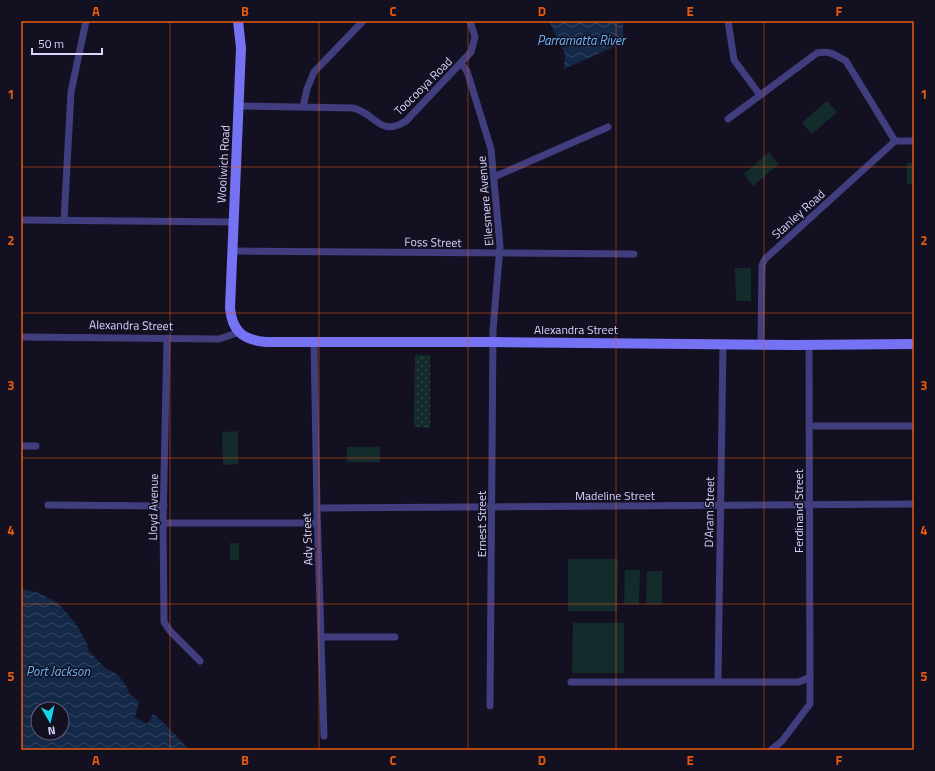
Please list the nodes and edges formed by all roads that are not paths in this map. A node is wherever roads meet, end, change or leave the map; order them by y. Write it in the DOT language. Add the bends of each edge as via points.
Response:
graph roads {
  1 [pos="86,21"];
  2 [pos="239,21"];
  3 [pos="363,21"];
  4 [pos="470,21"];
  5 [pos="728,21"];
  6 [pos="461,63"];
  7 [pos="760,95"];
  8 [pos="239,106"];
  9 [pos="303,107"];
  10 [pos="728,119"];
  11 [pos="608,127"];
  12 [pos="894,141"];
  13 [pos="914,141"];
  14 [pos="494,177"];
  15 [pos="21,220"];
  16 [pos="64,220"];
  17 [pos="234,222"];
  18 [pos="232,251"];
  19 [pos="499,254"];
  20 [pos="634,254"];
  21 [pos="240,332"];
  22 [pos="21,337"];
  23 [pos="167,338"];
  24 [pos="314,342"];
  25 [pos="493,342"];
  26 [pos="723,344"];
  27 [pos="760,344"];
  28 [pos="914,344"];
  29 [pos="809,345"];
  30 [pos="809,426"];
  31 [pos="914,426"];
  32 [pos="21,446"];
  33 [pos="36,446"];
  34 [pos="914,504"];
  35 [pos="48,505"];
  36 [pos="809,505"];
  37 [pos="164,506"];
  38 [pos="720,506"];
  39 [pos="492,507"];
  40 [pos="317,508"];
  41 [pos="163,522"];
  42 [pos="317,523"];
  43 [pos="321,637"];
  44 [pos="395,637"];
  45 [pos="200,661"];
  46 [pos="810,677"];
  47 [pos="718,681"];
  48 [pos="571,682"];
  49 [pos="490,706"];
  50 [pos="324,736"];
  51 [pos="771,750"];
  1 -- 16 [label="street" via="70,92"];
  2 -- 8 [label="street, Woolwich Road"];
  3 -- 9 [label="street" via="314,72"];
  4 -- 6 [label="street, Toocooya Road" via="475,37 471,52"];
  5 -- 7 [label="street" via="734,60"];
  6 -- 9 [label="street, Toocooya Road" via="406,121 393,127 386,127 353,108"];
  6 -- 14 [label="street, Ellesmere Avenue" via="467,71 492,149"];
  7 -- 10 [label="street"];
  7 -- 12 [label="street" via="817,53 834,53 846,61"];
  8 -- 9 [label="street, Toocooya Road"];
  8 -- 17 [label="street, Woolwich Road"];
  11 -- 14 [label="street"];
  12 -- 13 [label="street"];
  12 -- 27 [label="street, Stanley Road" via="765,259 762,265"];
  14 -- 19 [label="street, Ellesmere Avenue"];
  15 -- 16 [label="street"];
  16 -- 17 [label="street"];
  17 -- 18 [label="street, Woolwich Road"];
  18 -- 19 [label="street, Foss Street"];
  18 -- 21 [label="street, Woolwich Road" via="230,308 234,325"];
  19 -- 20 [label="street, Foss Street"];
  19 -- 25 [label="street, Ellesmere Avenue"];
  21 -- 23 [label="street, Alexandra Street" via="219,339"];
  21 -- 24 [label="street, Alexandra Street" via="249,339 260,342"];
  22 -- 23 [label="street, Alexandra Street"];
  23 -- 37 [label="street, Lloyd Avenue"];
  24 -- 25 [label="street, Alexandra Street"];
  24 -- 40 [label="street, Ady Street"];
  25 -- 26 [label="street, Alexandra Street"];
  25 -- 39 [label="street, Ernest Street"];
  26 -- 27 [label="street, Alexandra Street"];
  26 -- 38 [label="street, D'Aram Street"];
  27 -- 29 [label="street, Alexandra Street"];
  28 -- 29 [label="street, Alexandra Street"];
  29 -- 30 [label="street, Ferdinand Street"];
  30 -- 31 [label="street"];
  30 -- 36 [label="street, Ferdinand Street"];
  32 -- 33 [label="street"];
  34 -- 36 [label="street, Madeline Street"];
  35 -- 37 [label="street"];
  36 -- 38 [label="street, Madeline Street"];
  36 -- 46 [label="street, Ferdinand Street"];
  37 -- 41 [label="street, Lloyd Avenue"];
  38 -- 39 [label="street, Madeline Street"];
  38 -- 47 [label="street, D'Aram Street"];
  39 -- 40 [label="street, Madeline Street"];
  39 -- 49 [label="street, Ernest Street"];
  40 -- 42 [label="street, Ady Street"];
  41 -- 42 [label="street"];
  41 -- 45 [label="street, Lloyd Avenue" via="164,622"];
  42 -- 43 [label="street, Ady Street"];
  43 -- 44 [label="street"];
  43 -- 50 [label="street, Ady Street"];
  46 -- 47 [label="street" via="799,682"];
  46 -- 51 [label="street, Ferdinand Street" via="810,704 782,741"];
  47 -- 48 [label="street"];
}
